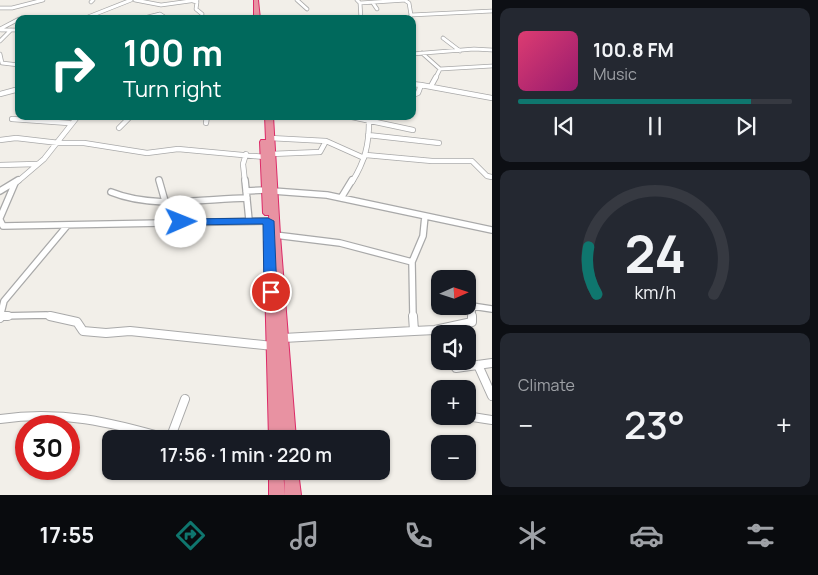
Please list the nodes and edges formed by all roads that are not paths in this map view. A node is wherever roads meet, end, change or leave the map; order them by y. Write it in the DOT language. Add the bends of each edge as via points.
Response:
graph roads {
  1 [pos="41,0"];
  2 [pos="133,0"];
  3 [pos="155,0"];
  4 [pos="197,0"];
  5 [pos="256,0"];
  6 [pos="262,0"];
  7 [pos="297,0"];
  8 [pos="406,0"];
  9 [pos="193,1"];
  10 [pos="359,2"];
  11 [pos="151,3"];
  12 [pos="372,3"];
  13 [pos="0,8"];
  14 [pos="308,9"];
  15 [pos="377,9"];
  16 [pos="61,10"];
  17 [pos="492,11"];
  18 [pos="202,14"];
  19 [pos="62,15"];
  20 [pos="90,15"];
  21 [pos="258,15"];
  22 [pos="260,15"];
  23 [pos="361,15"];
  24 [pos="410,15"];
  25 [pos="416,17"];
  26 [pos="15,21"];
  27 [pos="0,30"];
  28 [pos="11,30"];
  29 [pos="15,30"];
  30 [pos="443,38"];
  31 [pos="0,41"];
  32 [pos="492,50"];
  33 [pos="460,51"];
  34 [pos="422,53"];
  35 [pos="0,54"];
  36 [pos="416,54"];
  37 [pos="1,64"];
  38 [pos="15,65"];
  39 [pos="492,66"];
  40 [pos="440,70"];
  41 [pos="416,84"];
  42 [pos="421,85"];
  43 [pos="431,86"];
  44 [pos="15,90"];
  45 [pos="0,94"];
  46 [pos="416,94"];
  47 [pos="492,98"];
  48 [pos="12,119"];
  49 [pos="15,119"];
  50 [pos="32,120"];
  51 [pos="65,120"];
  52 [pos="73,120"];
  53 [pos="127,120"];
  54 [pos="206,120"];
  55 [pos="264,120"];
  56 [pos="270,120"];
  57 [pos="372,120"];
  58 [pos="379,120"];
  59 [pos="71,122"];
  60 [pos="206,123"];
  61 [pos="119,128"];
  62 [pos="413,130"];
  63 [pos="368,135"];
  64 [pos="270,138"];
  65 [pos="0,140"];
  66 [pos="326,141"];
  67 [pos="59,143"];
  68 [pos="439,143"];
  69 [pos="246,154"];
  70 [pos="268,155"];
  71 [pos="365,156"];
  72 [pos="37,164"];
  73 [pos="0,165"];
  74 [pos="492,177"];
  75 [pos="159,180"];
  76 [pos="15,183"];
  77 [pos="270,190"];
  78 [pos="0,191"];
  79 [pos="246,191"];
  80 [pos="111,192"];
  81 [pos="247,198"];
  82 [pos="341,198"];
  83 [pos="164,201"];
  84 [pos="424,216"];
  85 [pos="249,220"];
  86 [pos="268,221"];
  87 [pos="1,223"];
  88 [pos="66,227"];
  89 [pos="492,230"];
  90 [pos="275,235"];
  91 [pos="412,262"];
  92 [pos="2,301"];
  93 [pos="492,308"];
  94 [pos="0,317"];
  95 [pos="458,325"];
  96 [pos="431,330"];
  97 [pos="414,331"];
  98 [pos="283,338"];
  99 [pos="273,346"];
  100 [pos="492,363"];
  101 [pos="478,364"];
  102 [pos="492,396"];
  103 [pos="185,399"];
  104 [pos="0,419"];
  105 [pos="476,419"];
  106 [pos="492,420"];
  107 [pos="140,430"];
  108 [pos="173,430"];
  109 [pos="276,430"];
  110 [pos="288,430"];
  111 [pos="276,480"];
  112 [pos="291,480"];
  113 [pos="277,495"];
  114 [pos="292,495"];
  1 -- 13 [label="street"];
  2 -- 11 [label="street"];
  2 -- 20 [label="street"];
  3 -- 11 [label="street"];
  4 -- 9 [label="street"];
  5 -- 21 [label="highway"];
  6 -- 22 [label="highway"];
  7 -- 14 [label="street"];
  8 -- 12 [label="street"];
  8 -- 24 [label="street"];
  9 -- 11 [label="street" via="174,5"];
  9 -- 18 [label="street" via="197,2 196,9"];
  10 -- 12 [label="street"];
  10 -- 23 [label="street"];
  12 -- 15 [label="street"];
  16 -- 19 [label="street"];
  17 -- 25 [label="street"];
  26 -- 27 [label="street"];
  27 -- 28 [label="street"];
  28 -- 29 [label="street"];
  28 -- 31 [label="street"];
  30 -- 33 [label="street"];
  32 -- 33 [label="street"];
  33 -- 34 [label="street"];
  34 -- 36 [label="street"];
  34 -- 40 [label="street"];
  35 -- 37 [label="street"];
  37 -- 38 [label="street"];
  39 -- 40 [label="street"];
  40 -- 43 [label="street"];
  41 -- 42 [label="street"];
  42 -- 43 [label="street"];
  42 -- 46 [label="street"];
  43 -- 47 [label="street"];
  44 -- 45 [label="street"];
  48 -- 49 [label="street"];
  50 -- 59 [label="street"];
  51 -- 59 [label="street"];
  52 -- 59 [label="street"];
  53 -- 61 [label="street"];
  54 -- 60 [label="street"];
  55 -- 70 [label="highway"];
  56 -- 64 [label="highway"];
  57 -- 63 [label="street"];
  58 -- 62 [label="street"];
  59 -- 67 [label="street"];
  63 -- 68 [label="street"];
  63 -- 71 [label="street"];
  64 -- 66 [label="street"];
  64 -- 70 [label="highway"];
  65 -- 67 [label="street" via="16,138"];
  66 -- 70 [label="street" via="320,152"];
  66 -- 71 [label="street"];
  67 -- 69 [label="street" via="84,143 147,153 178,149"];
  67 -- 72 [label="street"];
  69 -- 70 [label="street"];
  69 -- 79 [label="street" via="243,164"];
  70 -- 77 [label="highway"];
  71 -- 74 [label="street" via="451,163 472,161"];
  71 -- 82 [label="street"];
  72 -- 73 [label="street"];
  72 -- 76 [label="street"];
  75 -- 83 [label="street"];
  76 -- 78 [label="street"];
  76 -- 87 [label="street"];
  77 -- 79 [label="street"];
  77 -- 82 [label="street"];
  77 -- 86 [label="highway"];
  77 -- 90 [label="highway"];
  79 -- 81 [label="street"];
  80 -- 83 [label="street" via="119,197"];
  81 -- 83 [label="street"];
  81 -- 85 [label="street"];
  82 -- 84 [label="street"];
  84 -- 89 [label="street"];
  84 -- 91 [label="street" via="423,236"];
  85 -- 86 [label="street"];
  85 -- 88 [label="street"];
  86 -- 99 [label="highway"];
  87 -- 88 [label="street"];
  88 -- 92 [label="street"];
  90 -- 91 [label="street" via="340,243"];
  90 -- 98 [label="highway"];
  91 -- 97 [label="street"];
  92 -- 94 [label="street"];
  93 -- 95 [label="street" via="472,306 472,322"];
  94 -- 99 [label="street" via="46,315 77,322 83,331 106,334 138,332"];
  96 -- 97 [label="street"];
  97 -- 98 [label="street"];
  98 -- 110 [label="highway"];
  99 -- 109 [label="highway"];
  100 -- 101 [label="street"];
  101 -- 102 [label="street"];
  103 -- 108 [label="street"];
  104 -- 107 [label="street" via="32,414 87,417"];
  105 -- 106 [label="street"];
  111 -- 113 [label="highway"];
  112 -- 114 [label="highway"];
}
